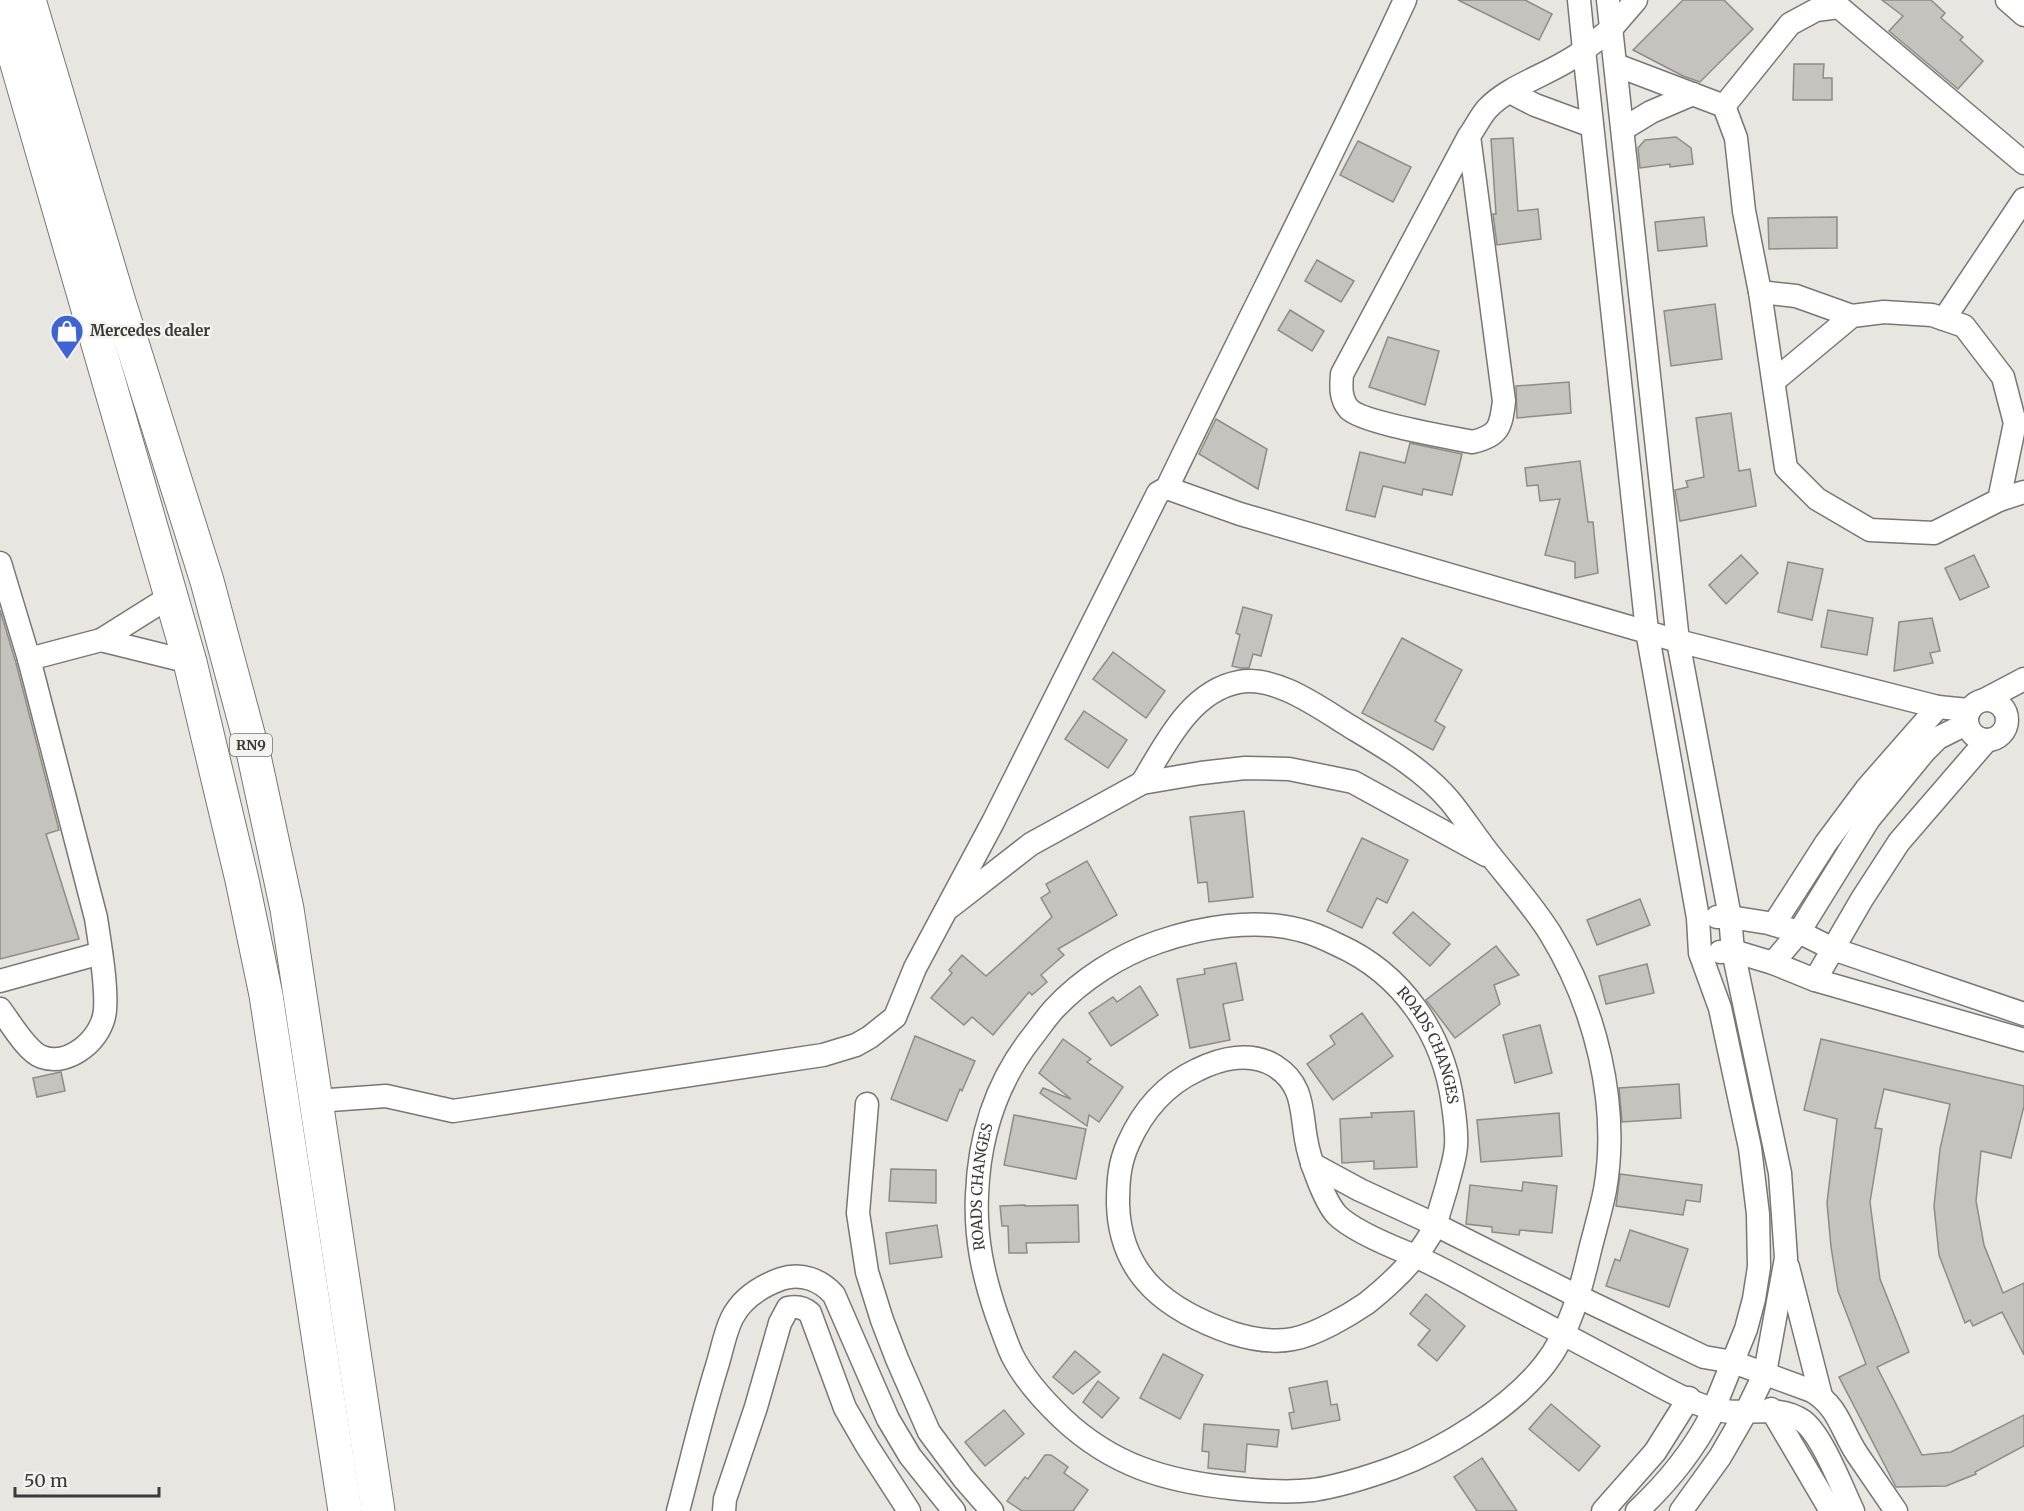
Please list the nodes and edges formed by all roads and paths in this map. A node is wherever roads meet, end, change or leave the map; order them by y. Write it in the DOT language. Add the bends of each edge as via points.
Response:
graph roads {
  1 [pos="29,0"];
  2 [pos="1406,0"];
  3 [pos="1579,0"];
  4 [pos="1608,0"];
  5 [pos="1636,0"];
  6 [pos="2007,0"];
  7 [pos="0,5"];
  8 [pos="2024,15"];
  9 [pos="1611,29"];
  10 [pos="1584,51"];
  11 [pos="1616,65"];
  12 [pos="1510,92"];
  13 [pos="1693,94"];
  14 [pos="1724,106"];
  15 [pos="1592,126"];
  16 [pos="1623,129"];
  17 [pos="1469,136"];
  18 [pos="2024,163"];
  19 [pos="2024,199"];
  20 [pos="1760,292"];
  21 [pos="1852,316"];
  22 [pos="1944,319"];
  23 [pos="1774,381"];
  24 [pos="2020,425"];
  25 [pos="1167,488"];
  26 [pos="2024,492"];
  27 [pos="1999,500"];
  28 [pos="0,564"];
  29 [pos="171,596"];
  30 [pos="1647,631"];
  31 [pos="101,640"];
  32 [pos="1678,641"];
  33 [pos="28,659"];
  34 [pos="190,662"];
  35 [pos="2024,680"];
  36 [pos="1938,707"];
  37 [pos="1974,711"];
  38 [pos="2009,725"];
  39 [pos="1142,783"];
  40 [pos="1492,858"];
  41 [pos="943,913"];
  42 [pos="1730,917"];
  43 [pos="1698,918"];
  44 [pos="1774,924"];
  45 [pos="1799,932"];
  46 [pos="1833,949"];
  47 [pos="1733,951"];
  48 [pos="101,953"];
  49 [pos="1700,953"];
  50 [pos="1773,963"];
  51 [pos="1815,980"];
  52 [pos="0,981"];
  53 [pos="0,1009"];
  54 [pos="2024,1014"];
  55 [pos="2024,1040"];
  56 [pos="316,1101"];
  57 [pos="867,1104"];
  58 [pos="1312,1164"];
  59 [pos="1436,1225"];
  60 [pos="1415,1256"];
  61 [pos="1786,1258"];
  62 [pos="1579,1297"];
  63 [pos="1563,1334"];
  64 [pos="1733,1362"];
  65 [pos="1765,1373"];
  66 [pos="1821,1396"];
  67 [pos="1689,1398"];
  68 [pos="1771,1409"];
  69 [pos="1713,1410"];
  70 [pos="1746,1412"];
  71 [pos="345,1511"];
  72 [pos="378,1511"];
  73 [pos="678,1511"];
  74 [pos="724,1511"];
  75 [pos="909,1511"];
  76 [pos="954,1511"];
  77 [pos="992,1511"];
  78 [pos="1603,1511"];
  79 [pos="1638,1511"];
  80 [pos="1681,1511"];
  81 [pos="1831,1511"];
  82 [pos="1853,1511"];
  83 [pos="1896,1511"];
  1 -- 56 [label="highway, RN9" via="207,581 254,756 286,909"];
  2 -- 25 [label="street"];
  3 -- 10 [label="street"];
  4 -- 9 [label="street"];
  5 -- 9 [label="street"];
  6 -- 8 [label="street"];
  7 -- 29 [label="highway, RN9"];
  9 -- 10 [label="street"];
  9 -- 11 [label="street"];
  10 -- 12 [label="street"];
  10 -- 15 [label="street"];
  11 -- 13 [label="street"];
  11 -- 16 [label="street"];
  12 -- 15 [label="street"];
  12 -- 17 [label="street" via="1488,109"];
  13 -- 14 [label="street"];
  13 -- 16 [label="street" via="1651,111"];
  14 -- 18 [label="street" via="1790,24 1816,10 1839,7"];
  14 -- 20 [label="street" via="1736,138 1744,211"];
  15 -- 30 [label="street"];
  16 -- 32 [label="street"];
  17 -- 17 [label="street" via="1342,374 1341,393 1349,410 1373,421 1472,442 1487,439 1498,430 1504,401"];
  19 -- 22 [label="street"];
  20 -- 21 [label="street" via="1796,296"];
  20 -- 23 [label="street"];
  21 -- 22 [label="street" via="1884,312"];
  21 -- 23 [label="street"];
  22 -- 24 [label="street" via="1964,326 2003,377"];
  23 -- 27 [label="street" via="1786,468 1817,499 1870,530 1934,534"];
  24 -- 27 [label="street"];
  25 -- 30 [label="street" via="1240,514"];
  25 -- 41 [label="street" via="1158,493 993,822"];
  26 -- 27 [label="street"];
  28 -- 33 [label="street"];
  29 -- 31 [label="street"];
  29 -- 34 [label="highway, RN9"];
  30 -- 32 [label="street"];
  30 -- 43 [label="street"];
  31 -- 33 [label="street"];
  31 -- 34 [label="street"];
  32 -- 36 [label="street"];
  32 -- 42 [label="street"];
  33 -- 48 [label="street" via="96,918"];
  34 -- 71 [label="highway, RN9" via="266,995"];
  35 -- 37 [label="street"];
  36 -- 37 [label="street"];
  36 -- 44 [label="street" via="1867,788"];
  37 -- 38 [label="street" via="1999,704"];
  37 -- 38 [label="street" via="1974,736"];
  37 -- 45 [label="street" via="1924,752 1869,819"];
  38 -- 46 [label="street" via="1899,842"];
  39 -- 40 [label="street" via="1245,768 1289,769 1353,782"];
  39 -- 40 [label="street, ROADS CHANGES" via="1199,702 1237,682 1270,683 1410,764 1452,803"];
  39 -- 41 [label="street" via="1031,844"];
  40 -- 62 [label="street, ROADS CHANGES" via="1518,886 1554,940 1584,1000 1606,1084 1610,1137 1606,1187"];
  41 -- 56 [label="street" via="895,1017 870,1037 840,1051 453,1111 386,1096"];
  42 -- 43 [label="street"];
  42 -- 44 [label="street"];
  42 -- 47 [label="street"];
  43 -- 49 [label="street"];
  44 -- 45 [label="street"];
  45 -- 46 [label="street"];
  45 -- 50 [label="street"];
  46 -- 51 [label="street"];
  46 -- 54 [label="street"];
  47 -- 49 [label="street"];
  47 -- 50 [label="street"];
  47 -- 61 [label="street" via="1779,1173"];
  48 -- 52 [label="street"];
  48 -- 53 [label="street" via="105,1012 88,1044 69,1056 43,1057 33,1051"];
  49 -- 64 [label="street" via="1720,1008 1750,1149 1758,1214 1759,1267 1754,1299"];
  50 -- 51 [label="street"];
  51 -- 55 [label="street"];
  56 -- 72 [label="highway, RN9"];
  57 -- 77 [label="street" via="858,1213 867,1272 882,1320 929,1431"];
  58 -- 59 [label="street"];
  58 -- 60 [label="street, ROADS CHANGES" via="1338,1216 1386,1246"];
  58 -- 60 [label="street, ROADS CHANGES" via="1302,1101 1290,1080 1274,1065 1254,1058 1230,1057 1199,1068 1170,1086 1152,1105 1135,1128 1120,1165 1118,1215 1126,1251 1149,1286 1183,1314 1251,1339 1289,1340 1363,1306"];
  59 -- 60 [label="street, ROADS CHANGES"];
  59 -- 62 [label="street"];
  59 -- 63 [label="street, ROADS CHANGES" via="1456,1146 1443,1058 1423,1020 1393,980 1350,949 1295,928 1248,924 1186,933 1144,946 1105,967 1056,1006 1015,1060 991,1108 978,1166 975,1224 981,1265 1012,1357 1040,1397 1083,1438 1126,1463 1164,1478 1267,1492 1320,1490 1387,1471 1434,1452 1508,1401 1546,1364"];
  60 -- 63 [label="street, ROADS CHANGES"];
  61 -- 65 [label="street"];
  61 -- 66 [label="street"];
  62 -- 63 [label="street, ROADS CHANGES"];
  62 -- 64 [label="street" via="1704,1357"];
  63 -- 67 [label="street, ROADS CHANGES"];
  64 -- 65 [label="street"];
  64 -- 69 [label="street"];
  65 -- 66 [label="street"];
  65 -- 70 [label="street"];
  66 -- 83 [label="street" via="1837,1413 1855,1451"];
  67 -- 69 [label="street, ROADS CHANGES"];
  67 -- 78 [label="street" via="1655,1452"];
  68 -- 70 [label="street"];
  68 -- 81 [label="street"];
  68 -- 82 [label="street" via="1800,1418 1812,1430"];
  69 -- 70 [label="street"];
  69 -- 79 [label="street" via="1675,1469"];
  70 -- 80 [label="street"];
  73 -- 76 [label="street" via="704,1408 733,1317 747,1298 765,1285 787,1277 807,1277 825,1285 834,1295 888,1419 910,1456"];
  74 -- 75 [label="street" via="780,1323 788,1308 796,1306 810,1313 845,1408"];
}
